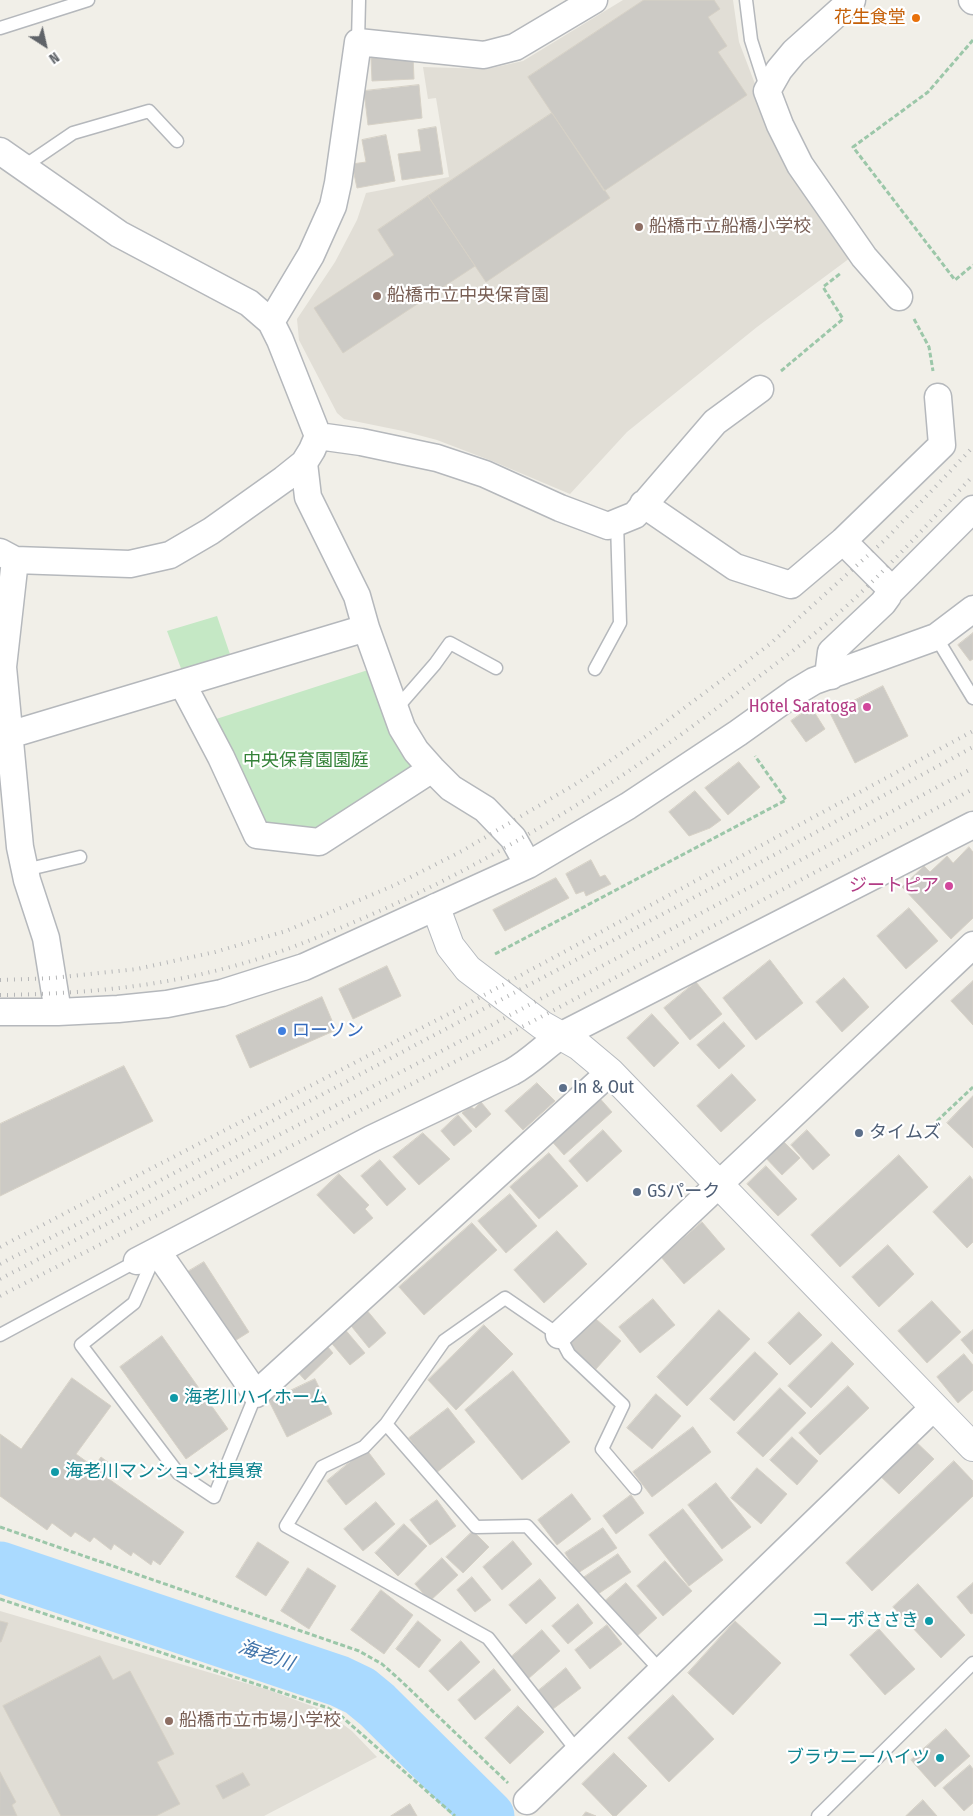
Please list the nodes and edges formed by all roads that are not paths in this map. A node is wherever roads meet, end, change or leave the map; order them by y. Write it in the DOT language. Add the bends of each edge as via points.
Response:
graph roads {
  1 [pos="88,0"];
  2 [pos="359,0"];
  3 [pos="594,0"];
  4 [pos="746,0"];
  5 [pos="852,0"];
  6 [pos="0,28"];
  7 [pos="358,42"];
  8 [pos="767,92"];
  9 [pos="176,141"];
  10 [pos="0,151"];
  11 [pos="23,167"];
  12 [pos="899,297"];
  13 [pos="271,322"];
  14 [pos="760,389"];
  15 [pos="938,397"];
  16 [pos="318,436"];
  17 [pos="304,463"];
  18 [pos="643,504"];
  19 [pos="973,509"];
  20 [pos="617,522"];
  21 [pos="843,541"];
  22 [pos="8,556"];
  23 [pos="892,590"];
  24 [pos="973,609"];
  25 [pos="366,628"];
  26 [pos="936,637"];
  27 [pos="496,668"];
  28 [pos="595,669"];
  29 [pos="831,676"];
  30 [pos="182,684"];
  31 [pos="973,698"];
  32 [pos="395,710"];
  33 [pos="9,736"];
  34 [pos="432,769"];
  35 [pos="6,778"];
  36 [pos="973,825"];
  37 [pos="80,858"];
  38 [pos="528,864"];
  39 [pos="25,870"];
  40 [pos="436,908"];
  41 [pos="973,945"];
  42 [pos="0,1012"];
  43 [pos="58,1012"];
  44 [pos="560,1036"];
  45 [pos="610,1072"];
  46 [pos="719,1184"];
  47 [pos="147,1256"];
  48 [pos="0,1335"];
  49 [pos="559,1335"];
  50 [pos="256,1394"];
  51 [pos="934,1406"];
  52 [pos="386,1424"];
  53 [pos="973,1446"];
  54 [pos="635,1488"];
  55 [pos="973,1663"];
  56 [pos="661,1672"];
  57 [pos="578,1752"];
  58 [pos="528,1801"];
  59 [pos="818,1816"];
  1 -- 6 [label="lane"];
  2 -- 7 [label="lane"];
  3 -- 7 [label="street" via="514,47 484,55"];
  4 -- 8 [label="lane" via="751,40"];
  5 -- 8 [label="street" via="794,52"];
  7 -- 13 [label="street" via="333,206 312,255"];
  8 -- 12 [label="street" via="800,165 864,256"];
  9 -- 11 [label="lane" via="149,111 73,133"];
  10 -- 11 [label="street"];
  11 -- 13 [label="street" via="120,234 249,303"];
  13 -- 16 [label="street"];
  14 -- 18 [label="street" via="715,422"];
  15 -- 21 [label="street" via="942,444"];
  16 -- 17 [label="street"];
  16 -- 20 [label="street" via="437,458 485,474 608,526"];
  17 -- 22 [label="street" via="212,530 170,555 130,564"];
  17 -- 25 [label="street" via="308,497 358,596"];
  18 -- 20 [label="street" via="635,515"];
  18 -- 21 [label="street" via="734,568 792,585"];
  19 -- 23 [label="street"];
  20 -- 28 [label="lane" via="620,623"];
  21 -- 29 [label="street" via="890,588 883,603 831,652"];
  22 -- 33 [label="street" via="3,667"];
  24 -- 26 [label="street"];
  25 -- 30 [label="street"];
  25 -- 32 [label="street"];
  26 -- 29 [label="street"];
  26 -- 31 [label="lane"];
  27 -- 32 [label="lane" via="450,643"];
  29 -- 38 [label="street" via="814,681 794,693 628,806"];
  30 -- 33 [label="street"];
  30 -- 34 [label="street" via="258,835 319,842"];
  32 -- 34 [label="street" via="416,751"];
  33 -- 35 [label="street"];
  34 -- 38 [label="street" via="452,788 485,809 513,838"];
  35 -- 39 [label="street"];
  36 -- 44 [label="street"];
  37 -- 39 [label="lane"];
  38 -- 40 [label="street"];
  39 -- 43 [label="street" via="46,938"];
  40 -- 43 [label="street" via="304,967 222,993 118,1010"];
  40 -- 44 [label="street" via="450,946 468,969"];
  41 -- 46 [label="street"];
  42 -- 43 [label="street"];
  44 -- 45 [label="street" via="579,1046"];
  44 -- 47 [label="street" via="512,1072 371,1139"];
  45 -- 46 [label="street"];
  45 -- 50 [label="street"];
  46 -- 49 [label="street"];
  46 -- 51 [label="street"];
  47 -- 48 [label="lane"];
  47 -- 50 [label="street"];
  47 -- 50 [label="lane" via="134,1303 81,1345 178,1473 214,1497"];
  49 -- 52 [label="lane" via="505,1298 444,1341"];
  49 -- 54 [label="lane" via="569,1354 624,1405 602,1449"];
  51 -- 53 [label="street"];
  51 -- 56 [label="street"];
  52 -- 56 [label="lane" via="476,1527 527,1526"];
  52 -- 57 [label="lane" via="364,1447 322,1467 286,1526 488,1638"];
  55 -- 59 [label="lane"];
  56 -- 57 [label="street"];
  57 -- 58 [label="street"];
}
